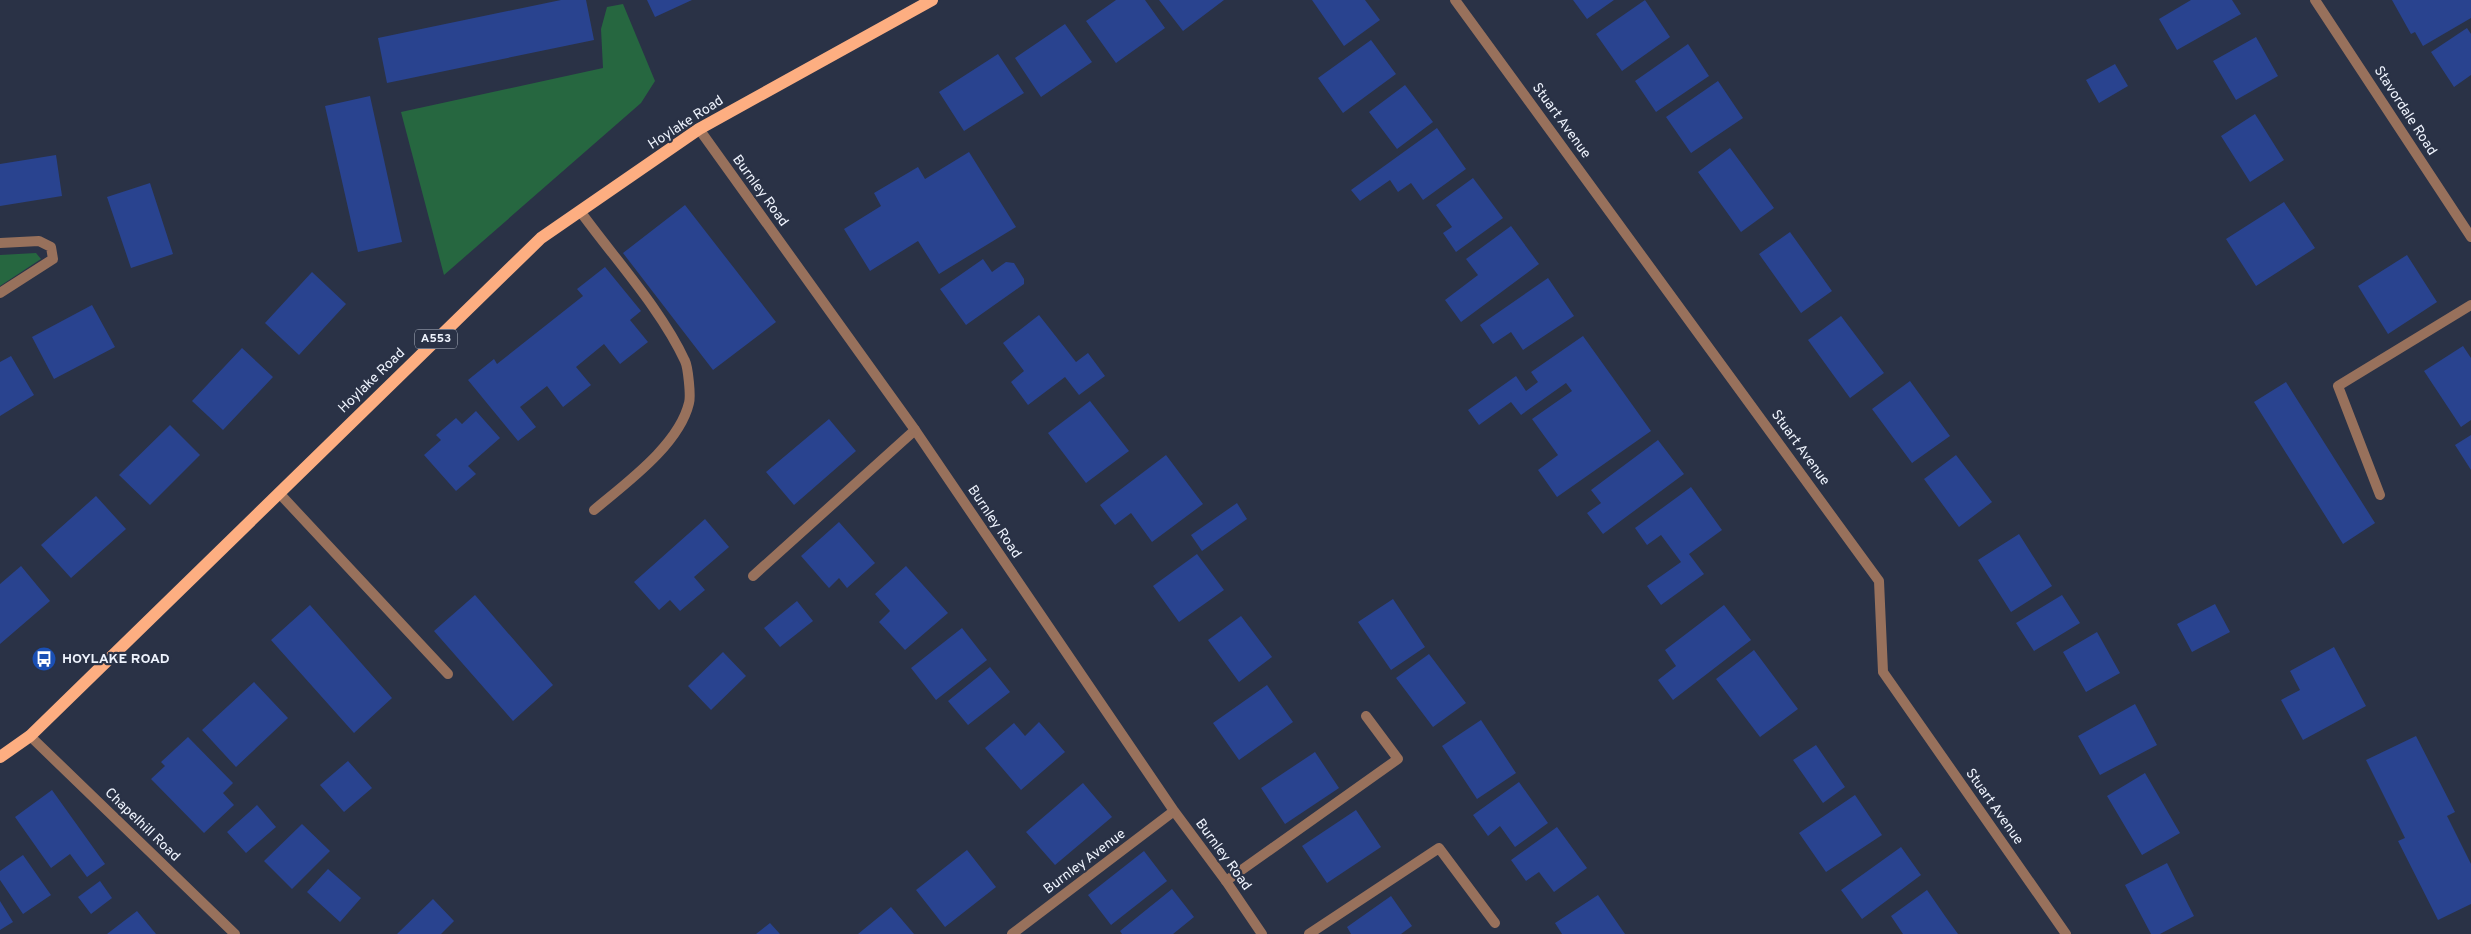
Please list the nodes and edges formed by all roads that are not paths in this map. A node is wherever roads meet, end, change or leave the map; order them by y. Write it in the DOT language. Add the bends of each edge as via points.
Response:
graph roads {
  1 [pos="932,0"];
  2 [pos="1455,0"];
  3 [pos="2315,0"];
  4 [pos="699,129"];
  5 [pos="580,211"];
  6 [pos="2471,237"];
  7 [pos="0,243"];
  8 [pos="0,293"];
  9 [pos="2471,305"];
  10 [pos="915,430"];
  11 [pos="279,492"];
  12 [pos="2380,495"];
  13 [pos="594,510"];
  14 [pos="753,576"];
  15 [pos="448,674"];
  16 [pos="1366,716"];
  17 [pos="30,736"];
  18 [pos="0,757"];
  19 [pos="1174,811"];
  20 [pos="1226,881"];
  21 [pos="1495,923"];
  22 [pos="235,934"];
  23 [pos="1012,934"];
  24 [pos="1262,934"];
  25 [pos="1309,934"];
  26 [pos="2066,934"];
  1 -- 4 [label="main road, Hoylake Road / A553"];
  2 -- 26 [label="street, Stuart Avenue" via="1880,581 1883,672"];
  3 -- 6 [label="street, Stavordale Road"];
  4 -- 5 [label="main road, Hoylake Road / A553"];
  4 -- 10 [label="street, Burnley Road"];
  5 -- 11 [label="main road, Hoylake Road / A553" via="540,238"];
  5 -- 13 [label="street" via="658,316 686,363 690,402 675,432 663,446"];
  7 -- 8 [label="street" via="39,240 51,246 52,259"];
  9 -- 12 [label="street" via="2338,386"];
  10 -- 14 [label="street"];
  10 -- 19 [label="street, Burnley Road"];
  11 -- 15 [label="street"];
  11 -- 17 [label="main road, Hoylake Road / A553"];
  16 -- 20 [label="street" via="1398,759"];
  17 -- 18 [label="main road, Hoylake Road / A553"];
  17 -- 22 [label="street, Chapelhill Road"];
  19 -- 20 [label="street, Burnley Road"];
  19 -- 23 [label="street, Burnley Avenue"];
  20 -- 24 [label="street, Burnley Road"];
  21 -- 25 [label="street" via="1440,848"];
}
